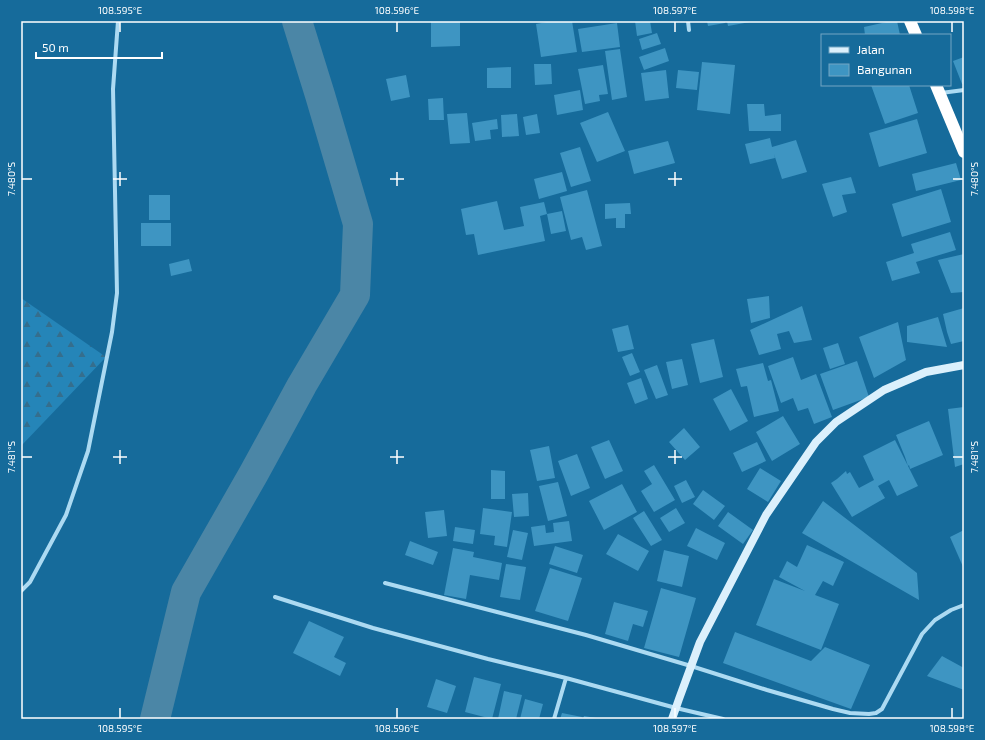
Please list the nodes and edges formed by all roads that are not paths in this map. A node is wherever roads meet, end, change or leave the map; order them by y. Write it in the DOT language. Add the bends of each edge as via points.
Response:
graph roads {
  1 [pos="118,21"];
  2 [pos="688,21"];
  3 [pos="910,21"];
  4 [pos="689,30"];
  5 [pos="916,34"];
  6 [pos="937,89"];
  7 [pos="964,90"];
  8 [pos="964,152"];
  9 [pos="964,365"];
  10 [pos="384,583"];
  11 [pos="21,591"];
  12 [pos="275,597"];
  13 [pos="964,605"];
  14 [pos="691,666"];
  15 [pos="566,678"];
  16 [pos="676,708"];
  17 [pos="554,719"];
  18 [pos="672,719"];
  19 [pos="723,719"];
  1 -- 11 [label="street" via="113,88 117,293 112,332 88,451 76,486 56,534 30,582"];
  2 -- 4 [label="street"];
  3 -- 5 [label="highway"];
  6 -- 7 [label="street"];
  6 -- 8 [label="highway"];
  9 -- 14 [label="street" via="926,372 884,390 836,422 816,442 766,515 700,642"];
  10 -- 14 [label="street" via="586,635"];
  12 -- 15 [label="street" via="373,628"];
  13 -- 14 [label="street" via="935,620 922,634 882,709 876,713 850,713 833,709"];
  14 -- 16 [label="street"];
  15 -- 16 [label="street"];
  15 -- 17 [label="street"];
  16 -- 18 [label="street"];
  16 -- 19 [label="street"];
}
